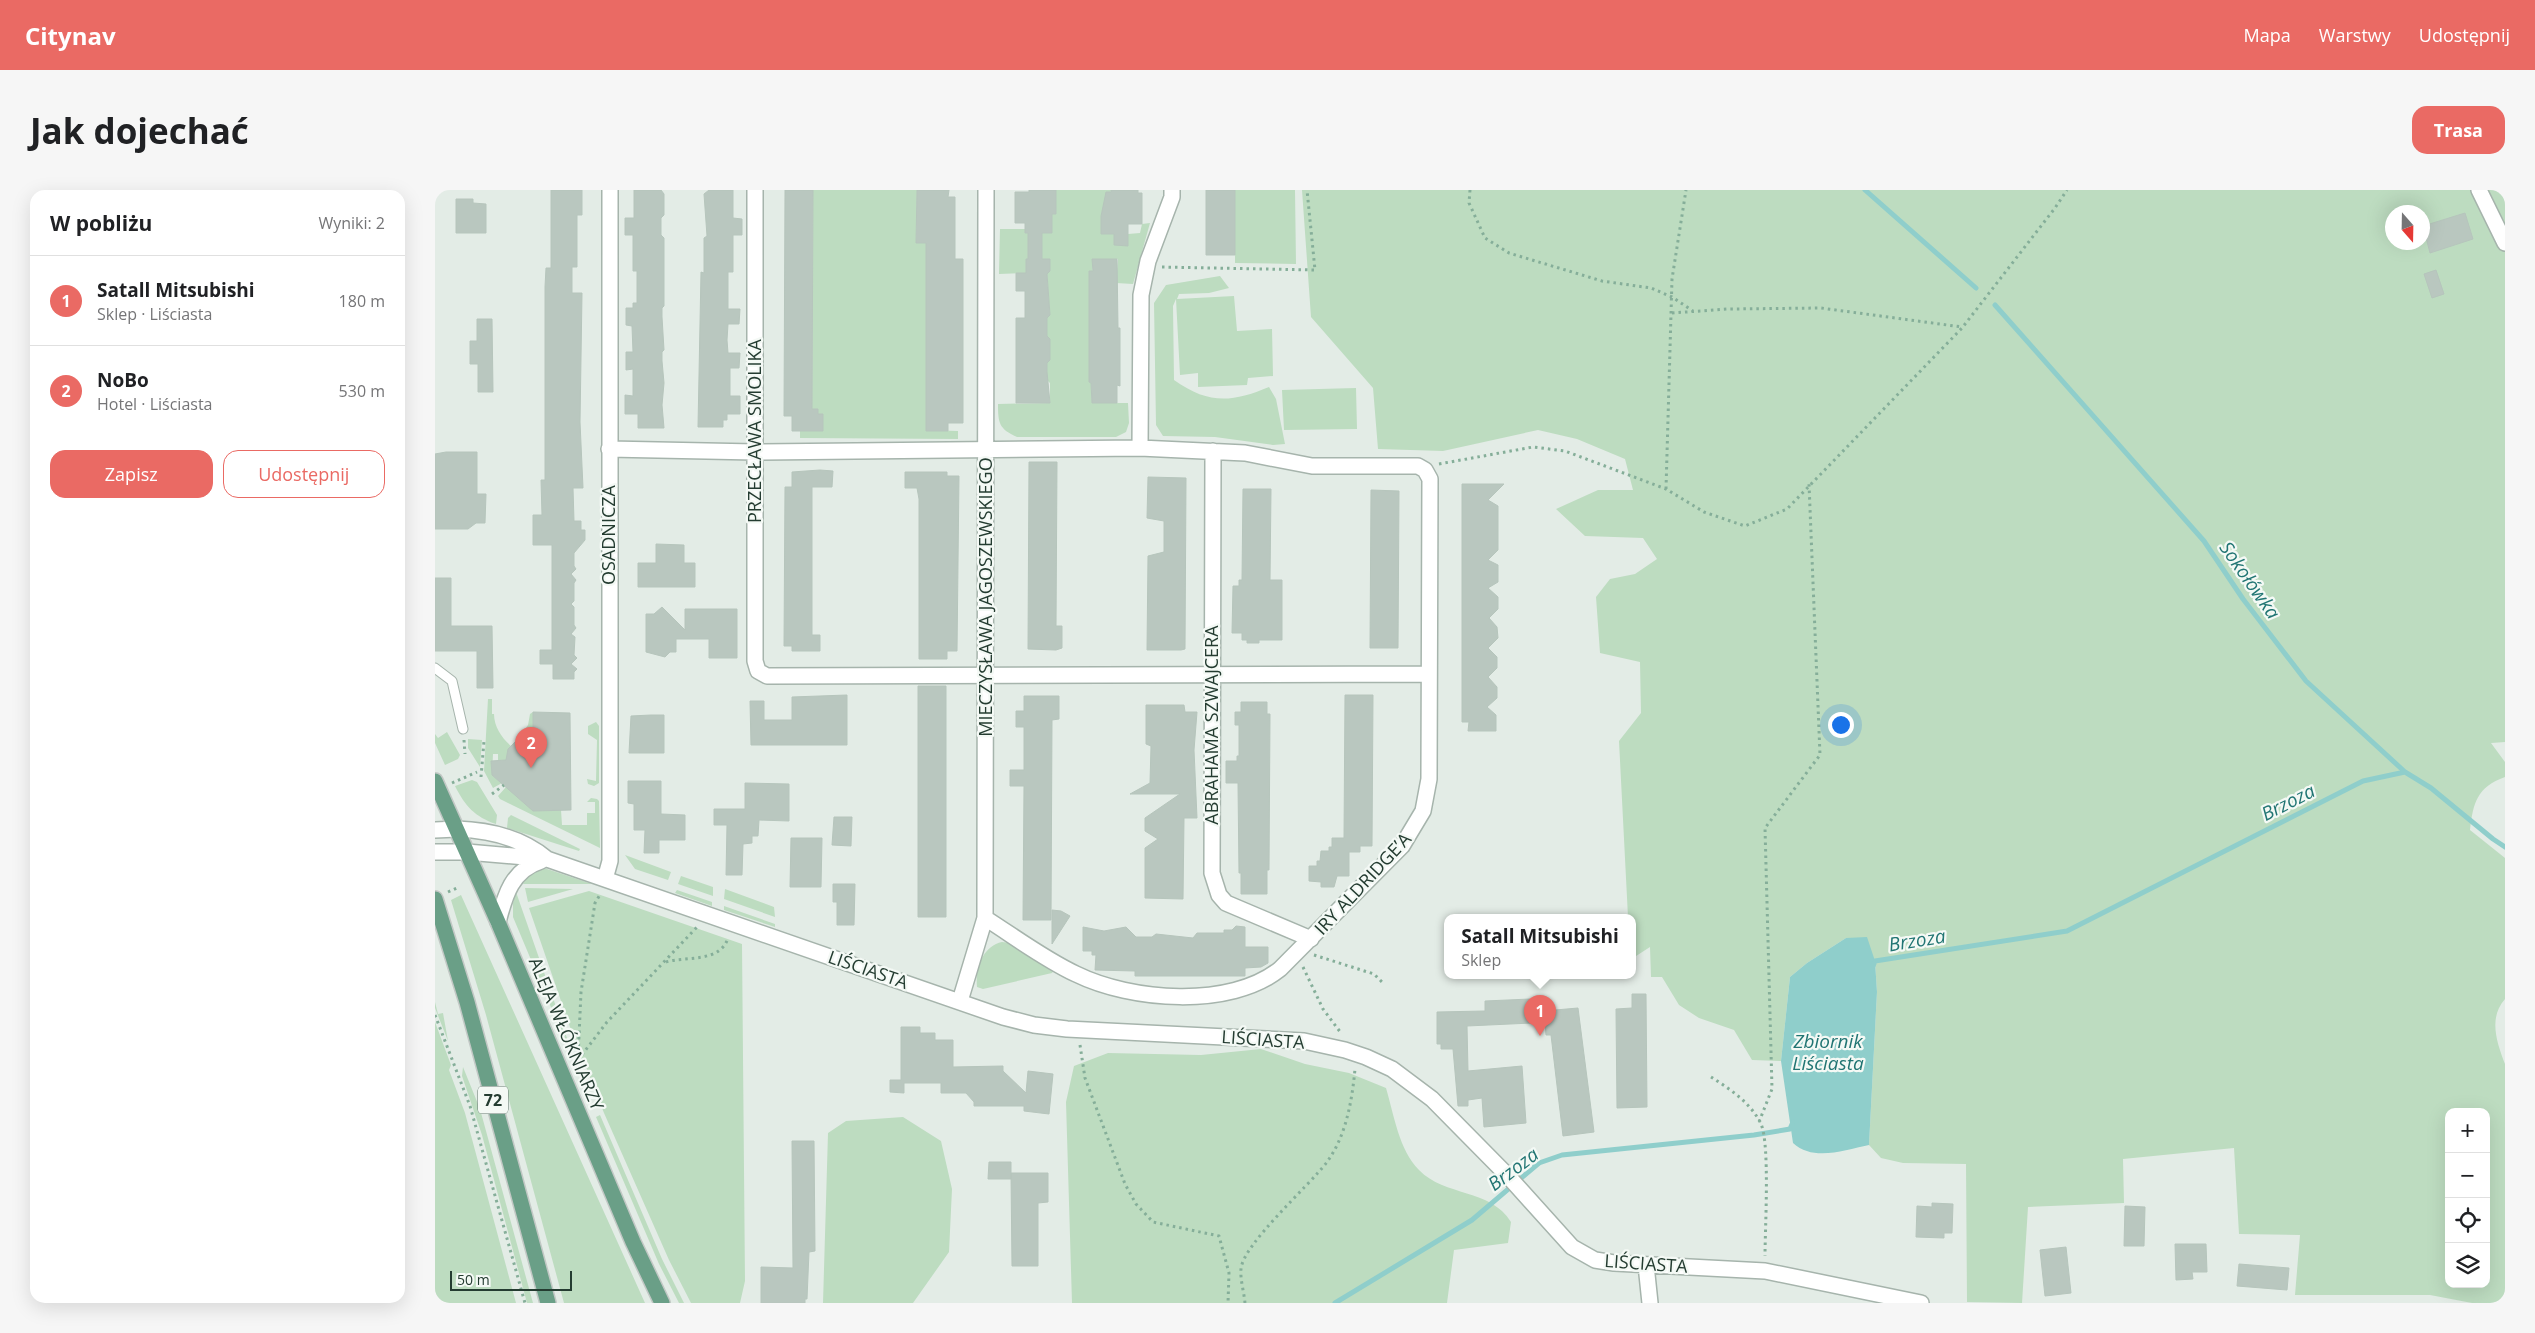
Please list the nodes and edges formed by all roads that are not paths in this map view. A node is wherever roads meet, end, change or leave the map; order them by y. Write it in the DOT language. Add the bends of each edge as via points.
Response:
graph roads {
  1 [pos="610,190"];
  2 [pos="755,190"];
  3 [pos="987,190"];
  4 [pos="1172,190"];
  5 [pos="2479,190"];
  6 [pos="2505,243"];
  7 [pos="987,448"];
  8 [pos="1139,448"];
  9 [pos="609,449"];
  10 [pos="1213,451"];
  11 [pos="755,452"];
  12 [pos="435,668"];
  13 [pos="1213,674"];
  14 [pos="1429,674"];
  15 [pos="985,675"];
  16 [pos="463,729"];
  17 [pos="435,781"];
  18 [pos="457,829"];
  19 [pos="435,830"];
  20 [pos="435,852"];
  21 [pos="467,852"];
  22 [pos="547,859"];
  23 [pos="604,885"];
  24 [pos="441,895"];
  25 [pos="985,918"];
  26 [pos="498,922"];
  27 [pos="1310,946"];
  28 [pos="961,1001"];
  29 [pos="1646,1265"];
  30 [pos="548,1303"];
  31 [pos="662,1303"];
  32 [pos="1650,1303"];
  33 [pos="1921,1303"];
  1 -- 9 [label="street, OSADNICZA"];
  2 -- 11 [label="street, PRZECŁAWA SMOLIKA"];
  3 -- 7 [label="street, MIECZYSŁAWA JAGOSZEWSKIEGO"];
  4 -- 8 [label="street" via="1172,198 1147,261 1141,295"];
  5 -- 6 [label="street"];
  7 -- 8 [label="street"];
  7 -- 11 [label="street"];
  7 -- 15 [label="street, MIECZYSŁAWA JAGOSZEWSKIEGO"];
  8 -- 10 [label="street"];
  9 -- 11 [label="street"];
  9 -- 23 [label="street, OSADNICZA" via="610,861"];
  10 -- 13 [label="street, ABRAHAMA SZWAJCERA"];
  10 -- 14 [label="street, IRY ALDRIDGE’A" via="1245,453 1312,466 1417,466 1425,470 1430,479"];
  11 -- 15 [label="street, PRZECŁAWA SMOLIKA" via="755,662 758,671 767,676"];
  12 -- 16 [label="lane" via="452,681"];
  13 -- 14 [label="street"];
  13 -- 15 [label="street"];
  13 -- 27 [label="street, ABRAHAMA SZWAJCERA" via="1212,873 1215,886 1226,903"];
  14 -- 27 [label="street, IRY ALDRIDGE’A" via="1429,779 1419,822 1392,858"];
  15 -- 25 [label="street, MIECZYSŁAWA JAGOSZEWSKIEGO"];
  17 -- 18 [label="main road, ALEJA WŁÓKNIARZY"];
  18 -- 19 [label="street, LIŚCIASTA"];
  18 -- 21 [label="main road, ALEJA WŁÓKNIARZY"];
  18 -- 22 [label="street, LIŚCIASTA" via="500,835 528,845"];
  20 -- 21 [label="street, LIŚCIASTA"];
  21 -- 22 [label="street, LIŚCIASTA"];
  21 -- 26 [label="main road, ALEJA WŁÓKNIARZY"];
  22 -- 23 [label="street, LIŚCIASTA"];
  22 -- 26 [label="street" via="518,874 509,888"];
  23 -- 28 [label="street, LIŚCIASTA"];
  24 -- 30 [label="main road, 72"];
  25 -- 27 [label="street, IRY ALDRIDGE’A" via="1074,973 1113,987 1154,994 1189,995 1244,989 1273,974"];
  25 -- 28 [label="street, MIECZYSŁAWA JAGOSZEWSKIEGO"];
  26 -- 31 [label="main road, ALEJA WŁÓKNIARZY" via="633,1242"];
  28 -- 29 [label="street, LIŚCIASTA" via="1003,1017 1077,1030 1303,1041 1356,1054 1392,1068 1432,1100 1508,1176 1572,1247 1604,1262"];
  29 -- 32 [label="street"];
  29 -- 33 [label="street, LIŚCIASTA" via="1765,1271"];
}
